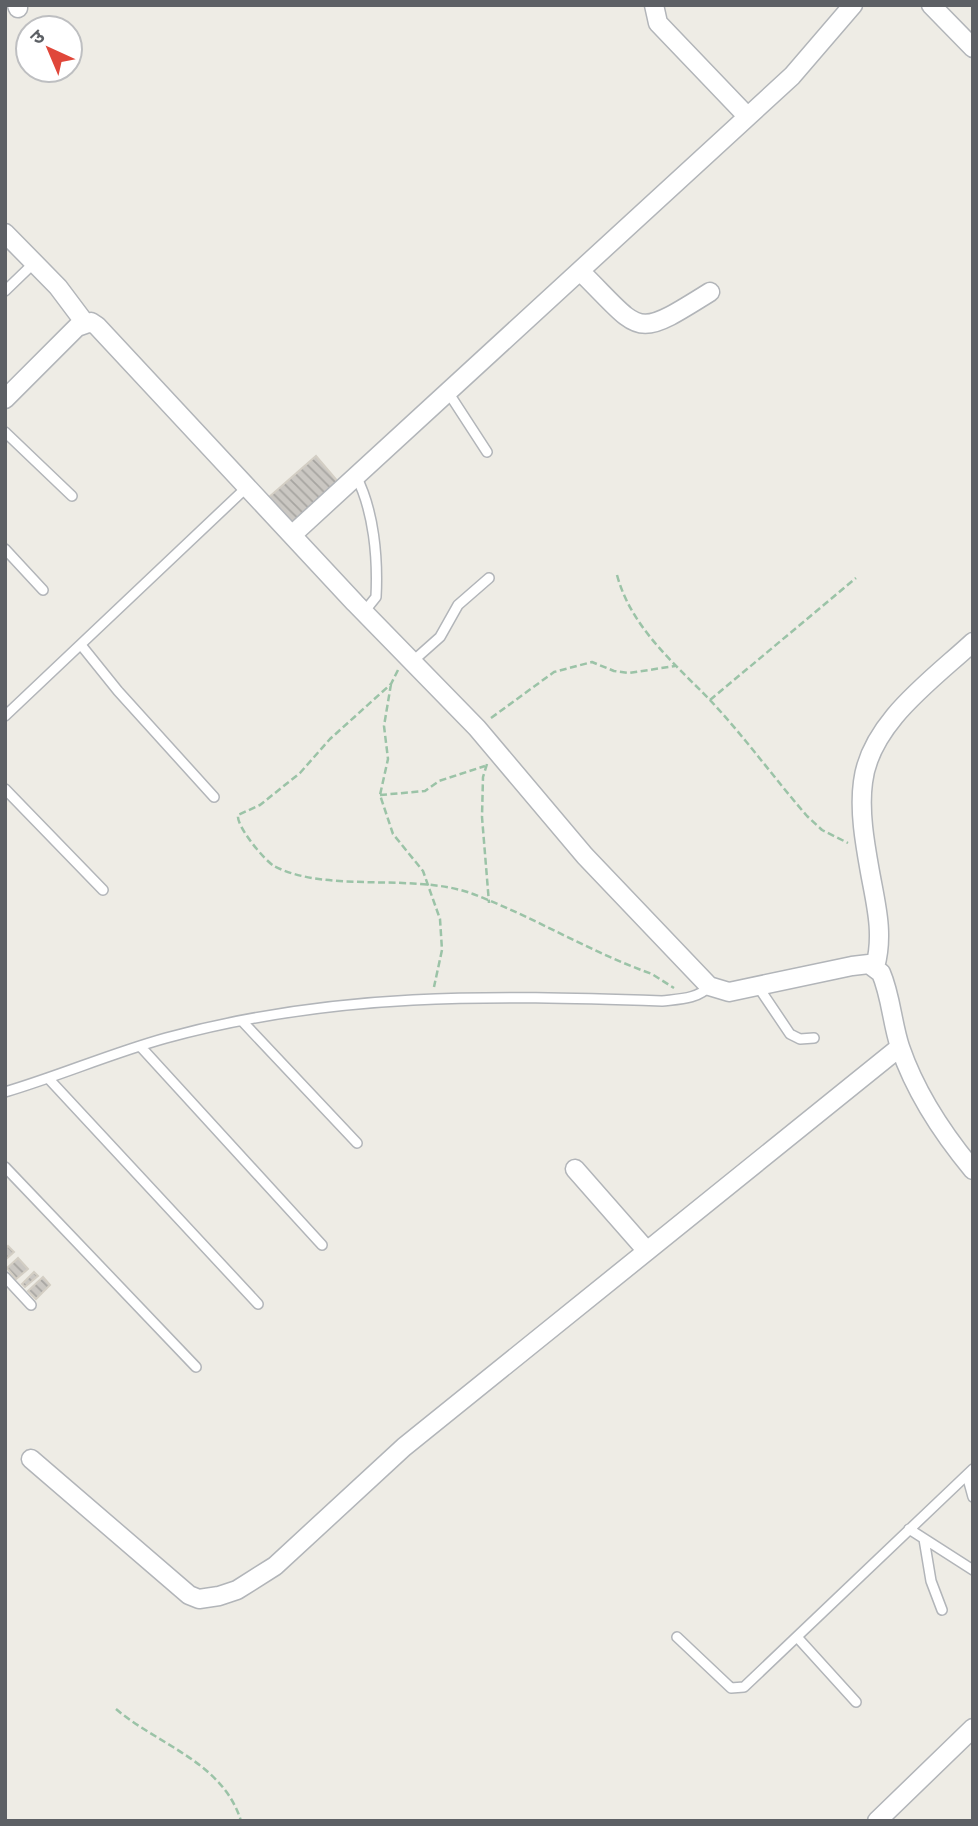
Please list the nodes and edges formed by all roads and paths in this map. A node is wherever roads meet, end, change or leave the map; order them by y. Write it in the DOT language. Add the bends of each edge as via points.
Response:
graph roads {
  1 [pos="654,5"];
  2 [pos="853,5"];
  3 [pos="930,5"];
  4 [pos="973,48"];
  5 [pos="747,116"];
  6 [pos="5,233"];
  7 [pos="34,263"];
  8 [pos="580,271"];
  9 [pos="5,291"];
  10 [pos="710,292"];
  11 [pos="85,323"];
  12 [pos="448,392"];
  13 [pos="5,399"];
  14 [pos="5,432"];
  15 [pos="487,452"];
  16 [pos="356,476"];
  17 [pos="247,487"];
  18 [pos="72,496"];
  19 [pos="292,535"];
  20 [pos="5,550"];
  21 [pos="617,575"];
  22 [pos="489,578"];
  23 [pos="856,578"];
  24 [pos="43,590"];
  25 [pos="364,612"];
  26 [pos="973,642"];
  27 [pos="81,645"];
  28 [pos="409,657"];
  29 [pos="675,666"];
  30 [pos="391,684"];
  31 [pos="710,700"];
  32 [pos="5,716"];
  33 [pos="477,728"];
  34 [pos="490,759"];
  35 [pos="5,789"];
  36 [pos="380,795"];
  37 [pos="214,797"];
  38 [pos="867,851"];
  39 [pos="429,887"];
  40 [pos="103,890"];
  41 [pos="489,902"];
  42 [pos="875,967"];
  43 [pos="757,985"];
  44 [pos="709,986"];
  45 [pos="692,996"];
  46 [pos="431,998"];
  47 [pos="242,1021"];
  48 [pos="814,1038"];
  49 [pos="140,1046"];
  50 [pos="900,1046"];
  51 [pos="48,1078"];
  52 [pos="5,1092"];
  53 [pos="357,1143"];
  54 [pos="5,1167"];
  55 [pos="575,1169"];
  56 [pos="973,1170"];
  57 [pos="322,1245"];
  58 [pos="647,1251"];
  59 [pos="5,1277"];
  60 [pos="258,1304"];
  61 [pos="31,1305"];
  62 [pos="196,1367"];
  63 [pos="32,1459"];
  64 [pos="970,1472"];
  65 [pos="973,1497"];
  66 [pos="909,1529"];
  67 [pos="924,1539"];
  68 [pos="973,1570"];
  69 [pos="942,1610"];
  70 [pos="677,1637"];
  71 [pos="797,1637"];
  72 [pos="856,1702"];
  73 [pos="116,1709"];
  74 [pos="973,1728"];
  75 [pos="241,1821"];
  76 [pos="877,1821"];
  1 -- 5 [label="street" via="658,23"];
  2 -- 5 [label="street" via="792,76"];
  3 -- 4 [label="street"];
  5 -- 8 [label="street"];
  6 -- 7 [label="street"];
  7 -- 9 [label="lane"];
  7 -- 11 [label="street"];
  8 -- 10 [label="street" via="630,320 645,326 666,320"];
  8 -- 12 [label="street"];
  11 -- 13 [label="street"];
  11 -- 17 [label="street" via="97,326 112,339"];
  12 -- 15 [label="lane"];
  12 -- 16 [label="street"];
  14 -- 18 [label="lane"];
  16 -- 19 [label="street"];
  16 -- 25 [label="lane" via="369,508 376,593"];
  17 -- 19 [label="street"];
  17 -- 27 [label="lane"];
  19 -- 25 [label="street"];
  20 -- 24 [label="lane"];
  21 -- 29 [label="path" via="629,610"];
  22 -- 28 [label="lane" via="458,605 440,637"];
  23 -- 31 [label="path"];
  25 -- 28 [label="street"];
  26 -- 38 [label="street" via="911,700 886,728 873,752 863,783"];
  27 -- 32 [label="lane"];
  27 -- 37 [label="lane"];
  28 -- 30 [label="path"];
  28 -- 33 [label="street"];
  29 -- 31 [label="path"];
  29 -- 33 [label="path" via="629,673 592,662 554,672"];
  30 -- 36 [label="path" via="384,726 388,759"];
  30 -- 39 [label="path" via="300,773 237,820 266,860 289,872"];
  31 -- 38 [label="path" via="807,816 822,830"];
  33 -- 34 [label="street"];
  34 -- 36 [label="path" via="425,791"];
  34 -- 41 [label="path" via="482,817"];
  34 -- 44 [label="street"];
  35 -- 40 [label="lane"];
  36 -- 39 [label="path" via="393,834 423,871"];
  38 -- 42 [label="street" via="879,920"];
  39 -- 41 [label="path" via="472,894"];
  39 -- 46 [label="path" via="442,936"];
  41 -- 45 [label="path"];
  42 -- 43 [label="street" via="852,966"];
  42 -- 50 [label="street" via="884,979"];
  43 -- 44 [label="street" via="729,992"];
  43 -- 48 [label="lane" via="790,1034"];
  44 -- 45 [label="lane"];
  45 -- 46 [label="lane" via="662,1001 483,995"];
  46 -- 47 [label="lane" via="312,1008"];
  47 -- 49 [label="lane"];
  47 -- 53 [label="lane"];
  49 -- 51 [label="lane"];
  49 -- 57 [label="lane"];
  50 -- 56 [label="street" via="935,1118"];
  50 -- 58 [label="street"];
  51 -- 52 [label="lane"];
  51 -- 60 [label="lane"];
  54 -- 62 [label="lane"];
  55 -- 58 [label="street"];
  58 -- 63 [label="street" via="404,1447 275,1566 219,1597 189,1595"];
  59 -- 61 [label="lane"];
  64 -- 65 [label="lane"];
  64 -- 66 [label="lane"];
  66 -- 67 [label="lane"];
  66 -- 71 [label="lane"];
  67 -- 68 [label="lane"];
  67 -- 69 [label="lane" via="931,1581"];
  70 -- 71 [label="lane" via="735,1689 744,1687"];
  71 -- 72 [label="lane"];
  73 -- 75 [label="path" via="205,1769 234,1802"];
  74 -- 76 [label="street"];
}
